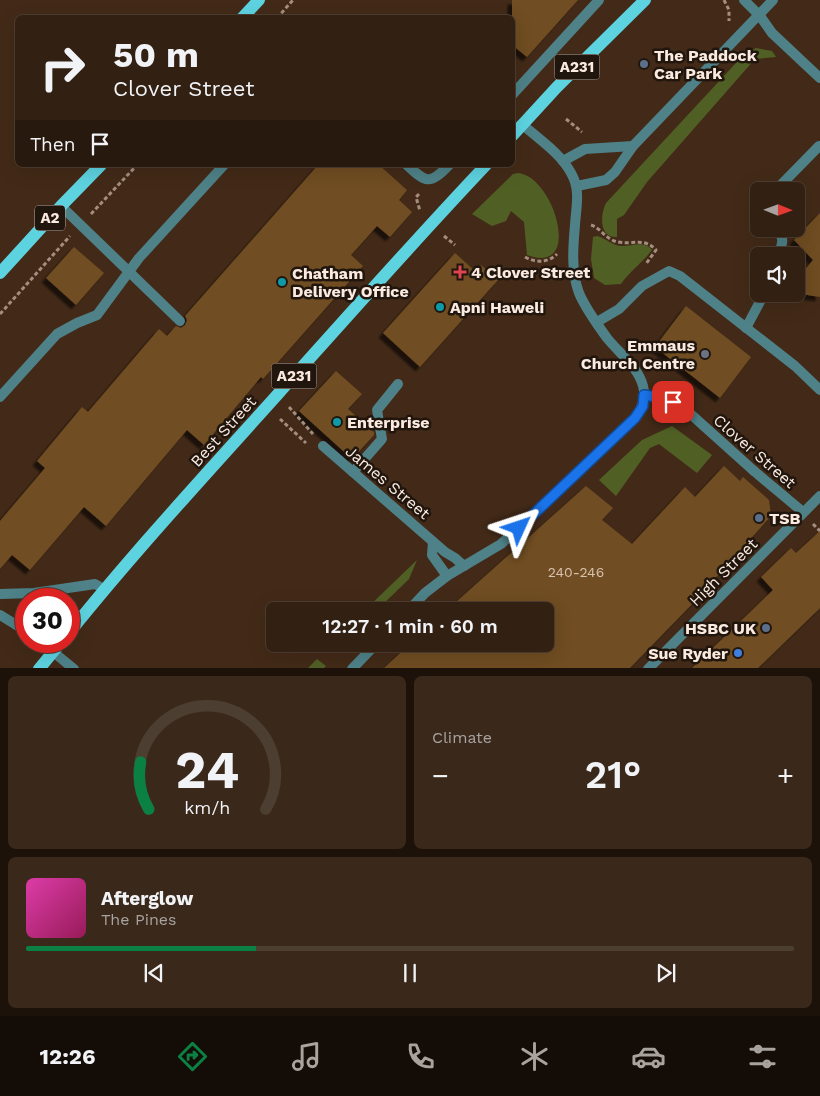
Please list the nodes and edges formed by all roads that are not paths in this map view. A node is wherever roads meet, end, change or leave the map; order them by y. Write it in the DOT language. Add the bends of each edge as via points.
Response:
graph roads {
  1 [pos="259,0"];
  2 [pos="599,0"];
  3 [pos="645,0"];
  4 [pos="744,0"];
  5 [pos="774,0"];
  6 [pos="246,15"];
  7 [pos="760,16"];
  8 [pos="820,78"];
  9 [pos="515,92"];
  10 [pos="523,125"];
  11 [pos="515,133"];
  12 [pos="633,146"];
  13 [pos="819,146"];
  14 [pos="563,161"];
  15 [pos="99,167"];
  16 [pos="222,167"];
  17 [pos="409,167"];
  18 [pos="447,167"];
  19 [pos="484,167"];
  20 [pos="784,182"];
  21 [pos="577,186"];
  22 [pos="61,206"];
  23 [pos="129,272"];
  24 [pos="0,273"];
  25 [pos="760,302"];
  26 [pos="180,321"];
  27 [pos="597,322"];
  28 [pos="746,328"];
  29 [pos="398,384"];
  30 [pos="820,390"];
  31 [pos="644,395"];
  32 [pos="0,397"];
  33 [pos="323,446"];
  34 [pos="353,472"];
  35 [pos="820,496"];
  36 [pos="803,512"];
  37 [pos="433,542"];
  38 [pos="464,566"];
  39 [pos="447,576"];
  40 [pos="104,589"];
  41 [pos="0,594"];
  42 [pos="416,602"];
  43 [pos="0,615"];
  44 [pos="80,619"];
  45 [pos="15,624"];
  46 [pos="368,652"];
  47 [pos="52,653"];
  48 [pos="55,653"];
  49 [pos="39,668"];
  50 [pos="74,668"];
  51 [pos="352,668"];
  52 [pos="648,668"];
  1 -- 6 [label="main road"];
  2 -- 9 [label="street"];
  3 -- 10 [label="main road, A231"];
  4 -- 7 [label="street"];
  5 -- 7 [label="street"];
  7 -- 8 [label="street" via="772,33"];
  7 -- 12 [label="street"];
  10 -- 11 [label="main road, A231"];
  10 -- 14 [label="street"];
  12 -- 14 [label="street" via="585,149"];
  12 -- 21 [label="street" via="606,180"];
  13 -- 20 [label="street"];
  14 -- 21 [label="street"];
  15 -- 22 [label="main road, A2"];
  16 -- 23 [label="street"];
  17 -- 18 [label="street" via="421,178 437,178"];
  19 -- 40 [label="main road, Best Street / A231"];
  21 -- 27 [label="street" via="574,274 580,294"];
  22 -- 23 [label="street"];
  22 -- 24 [label="main road, A2"];
  23 -- 26 [label="street"];
  23 -- 32 [label="street" via="97,314 57,334"];
  25 -- 28 [label="street"];
  27 -- 28 [label="street" via="622,306 642,286 669,271 680,276"];
  27 -- 31 [label="street" via="640,378"];
  28 -- 30 [label="street"];
  29 -- 34 [label="street" via="377,410 382,439"];
  31 -- 36 [label="street, Clover Street" via="666,399 685,409"];
  31 -- 38 [label="street" via="643,406 635,418 555,495 501,544"];
  33 -- 34 [label="street, James Street"];
  34 -- 37 [label="street, James Street"];
  35 -- 36 [label="street, High Street"];
  36 -- 52 [label="street, High Street"];
  37 -- 38 [label="street, James Street"];
  37 -- 39 [label="street, James Street" via="432,555"];
  38 -- 39 [label="street"];
  39 -- 42 [label="street"];
  40 -- 41 [label="street" via="94,584 34,594"];
  40 -- 44 [label="main road, Best Street / A231"];
  43 -- 45 [label="street"];
  46 -- 51 [label="street"];
  47 -- 49 [label="main road, Best Street / A231, bridge"];
  48 -- 50 [label="street"];
}
